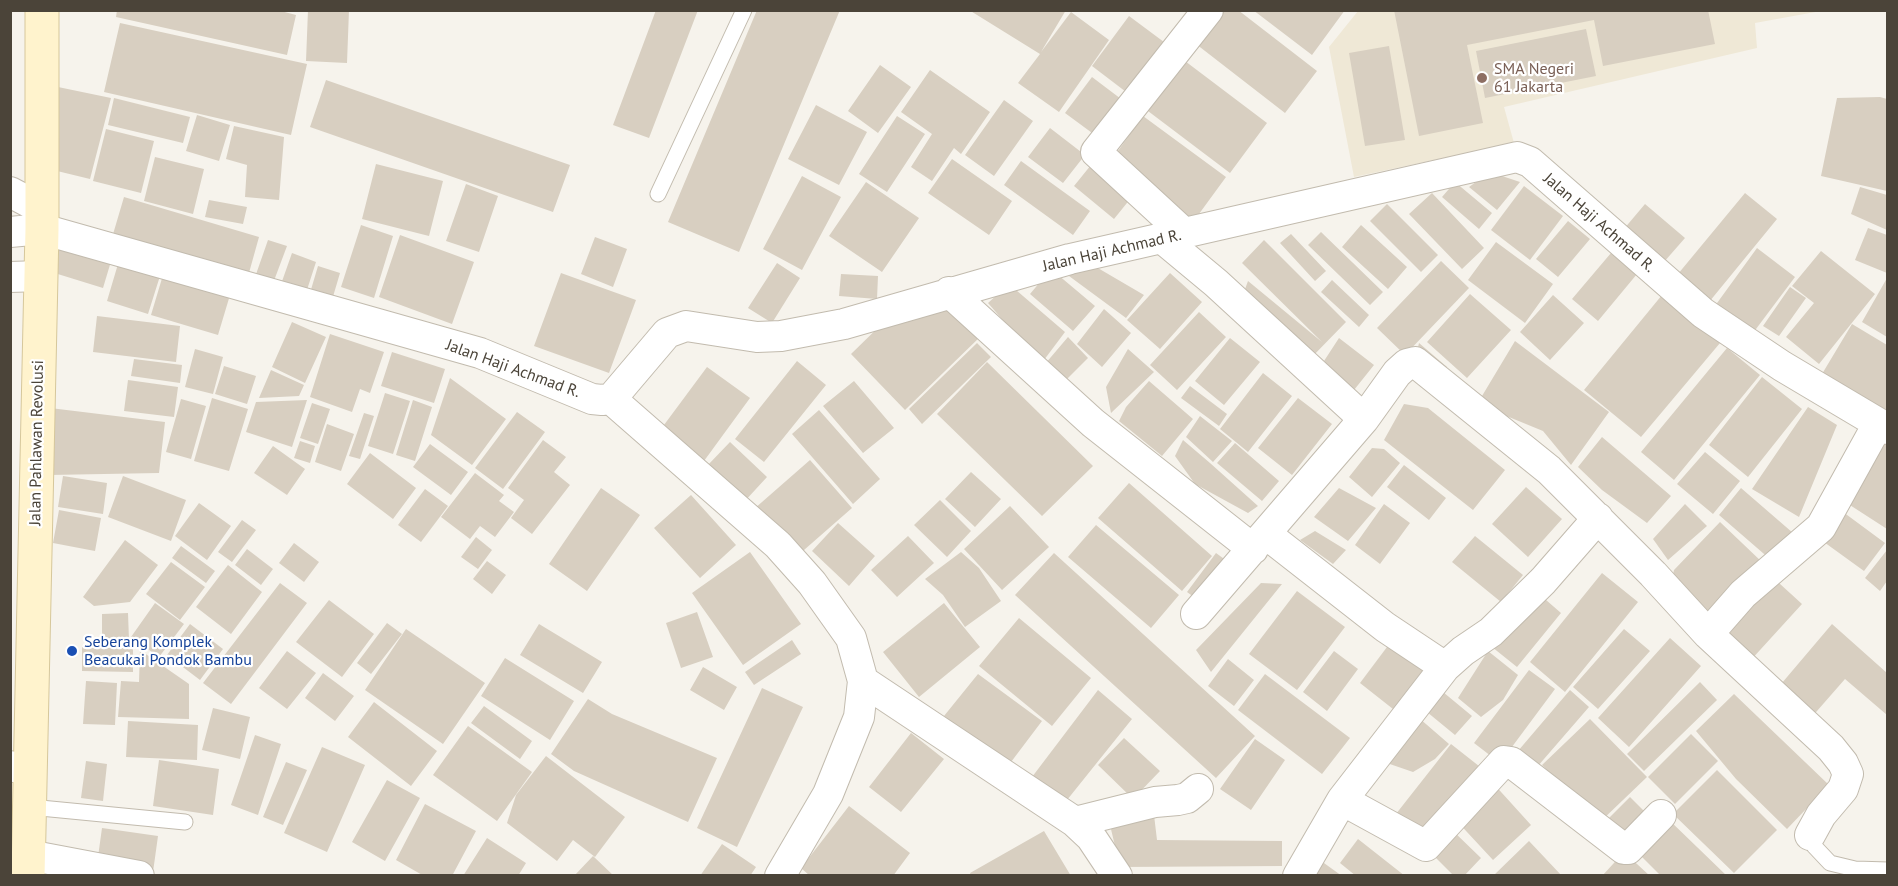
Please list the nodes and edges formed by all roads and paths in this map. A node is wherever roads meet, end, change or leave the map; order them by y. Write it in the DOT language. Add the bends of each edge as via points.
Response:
graph roads {
  1 [pos="42,10"];
  2 [pos="744,10"];
  3 [pos="1208,10"];
  4 [pos="10,192"];
  5 [pos="658,194"];
  6 [pos="31,224"];
  7 [pos="1174,236"];
  8 [pos="25,276"];
  9 [pos="950,292"];
  10 [pos="611,399"];
  11 [pos="1364,419"];
  12 [pos="1882,427"];
  13 [pos="1598,518"];
  14 [pos="1260,541"];
  15 [pos="1196,614"];
  16 [pos="1708,634"];
  17 [pos="1445,667"];
  18 [pos="863,681"];
  19 [pos="21,769"];
  20 [pos="1198,789"];
  21 [pos="1342,801"];
  22 [pos="30,807"];
  23 [pos="1661,815"];
  24 [pos="185,822"];
  25 [pos="1075,822"];
  26 [pos="1810,835"];
  27 [pos="28,865"];
  28 [pos="1887,870"];
  29 [pos="139,876"];
  30 [pos="780,876"];
  31 [pos="1117,876"];
  32 [pos="1298,876"];
  1 -- 6 [label="main road, Jalan Pahlawan Revolusi"];
  2 -- 5 [label="lane"];
  3 -- 7 [label="street" via="1096,152"];
  4 -- 6 [label="street, Jalan Haji Achmad R."];
  6 -- 8 [label="main road, Jalan Pahlawan Revolusi"];
  6 -- 10 [label="street, Jalan Haji Achmad R." via="480,353 591,399"];
  7 -- 9 [label="street, Jalan Haji Achmad R."];
  7 -- 11 [label="street" via="1216,284"];
  7 -- 12 [label="street, Jalan Haji Achmad R." via="1517,157 1530,162 1703,313"];
  8 -- 19 [label="main road, Jalan Pahlawan Revolusi"];
  9 -- 10 [label="street, Jalan Haji Achmad R." via="844,324 781,336 757,337 686,326 667,333"];
  9 -- 14 [label="street" via="1093,423"];
  10 -- 18 [label="street" via="778,545 813,583 851,638"];
  11 -- 13 [label="street" via="1397,373 1407,364 1415,363 1549,470"];
  11 -- 14 [label="street"];
  12 -- 16 [label="street, Jalan Haji Achmad R." via="1821,527 1743,594"];
  13 -- 16 [label="street"];
  13 -- 17 [label="street" via="1543,581 1491,632"];
  14 -- 15 [label="street"];
  14 -- 17 [label="street"];
  16 -- 26 [label="street" via="1843,763 1848,774 1843,789"];
  17 -- 21 [label="street"];
  18 -- 25 [label="street"];
  18 -- 30 [label="street" via="859,717 828,794"];
  19 -- 22 [label="main road, Jalan Pahlawan Revolusi"];
  20 -- 25 [label="street" via="1187,798"];
  21 -- 23 [label="street" via="1426,846 1506,761 1624,849"];
  21 -- 32 [label="street"];
  22 -- 24 [label="lane"];
  22 -- 27 [label="main road, Jalan Pahlawan Revolusi"];
  25 -- 31 [label="street" via="1091,837"];
  26 -- 28 [label="lane" via="1814,846 1830,863"];
  27 -- 29 [label="street"];
}
